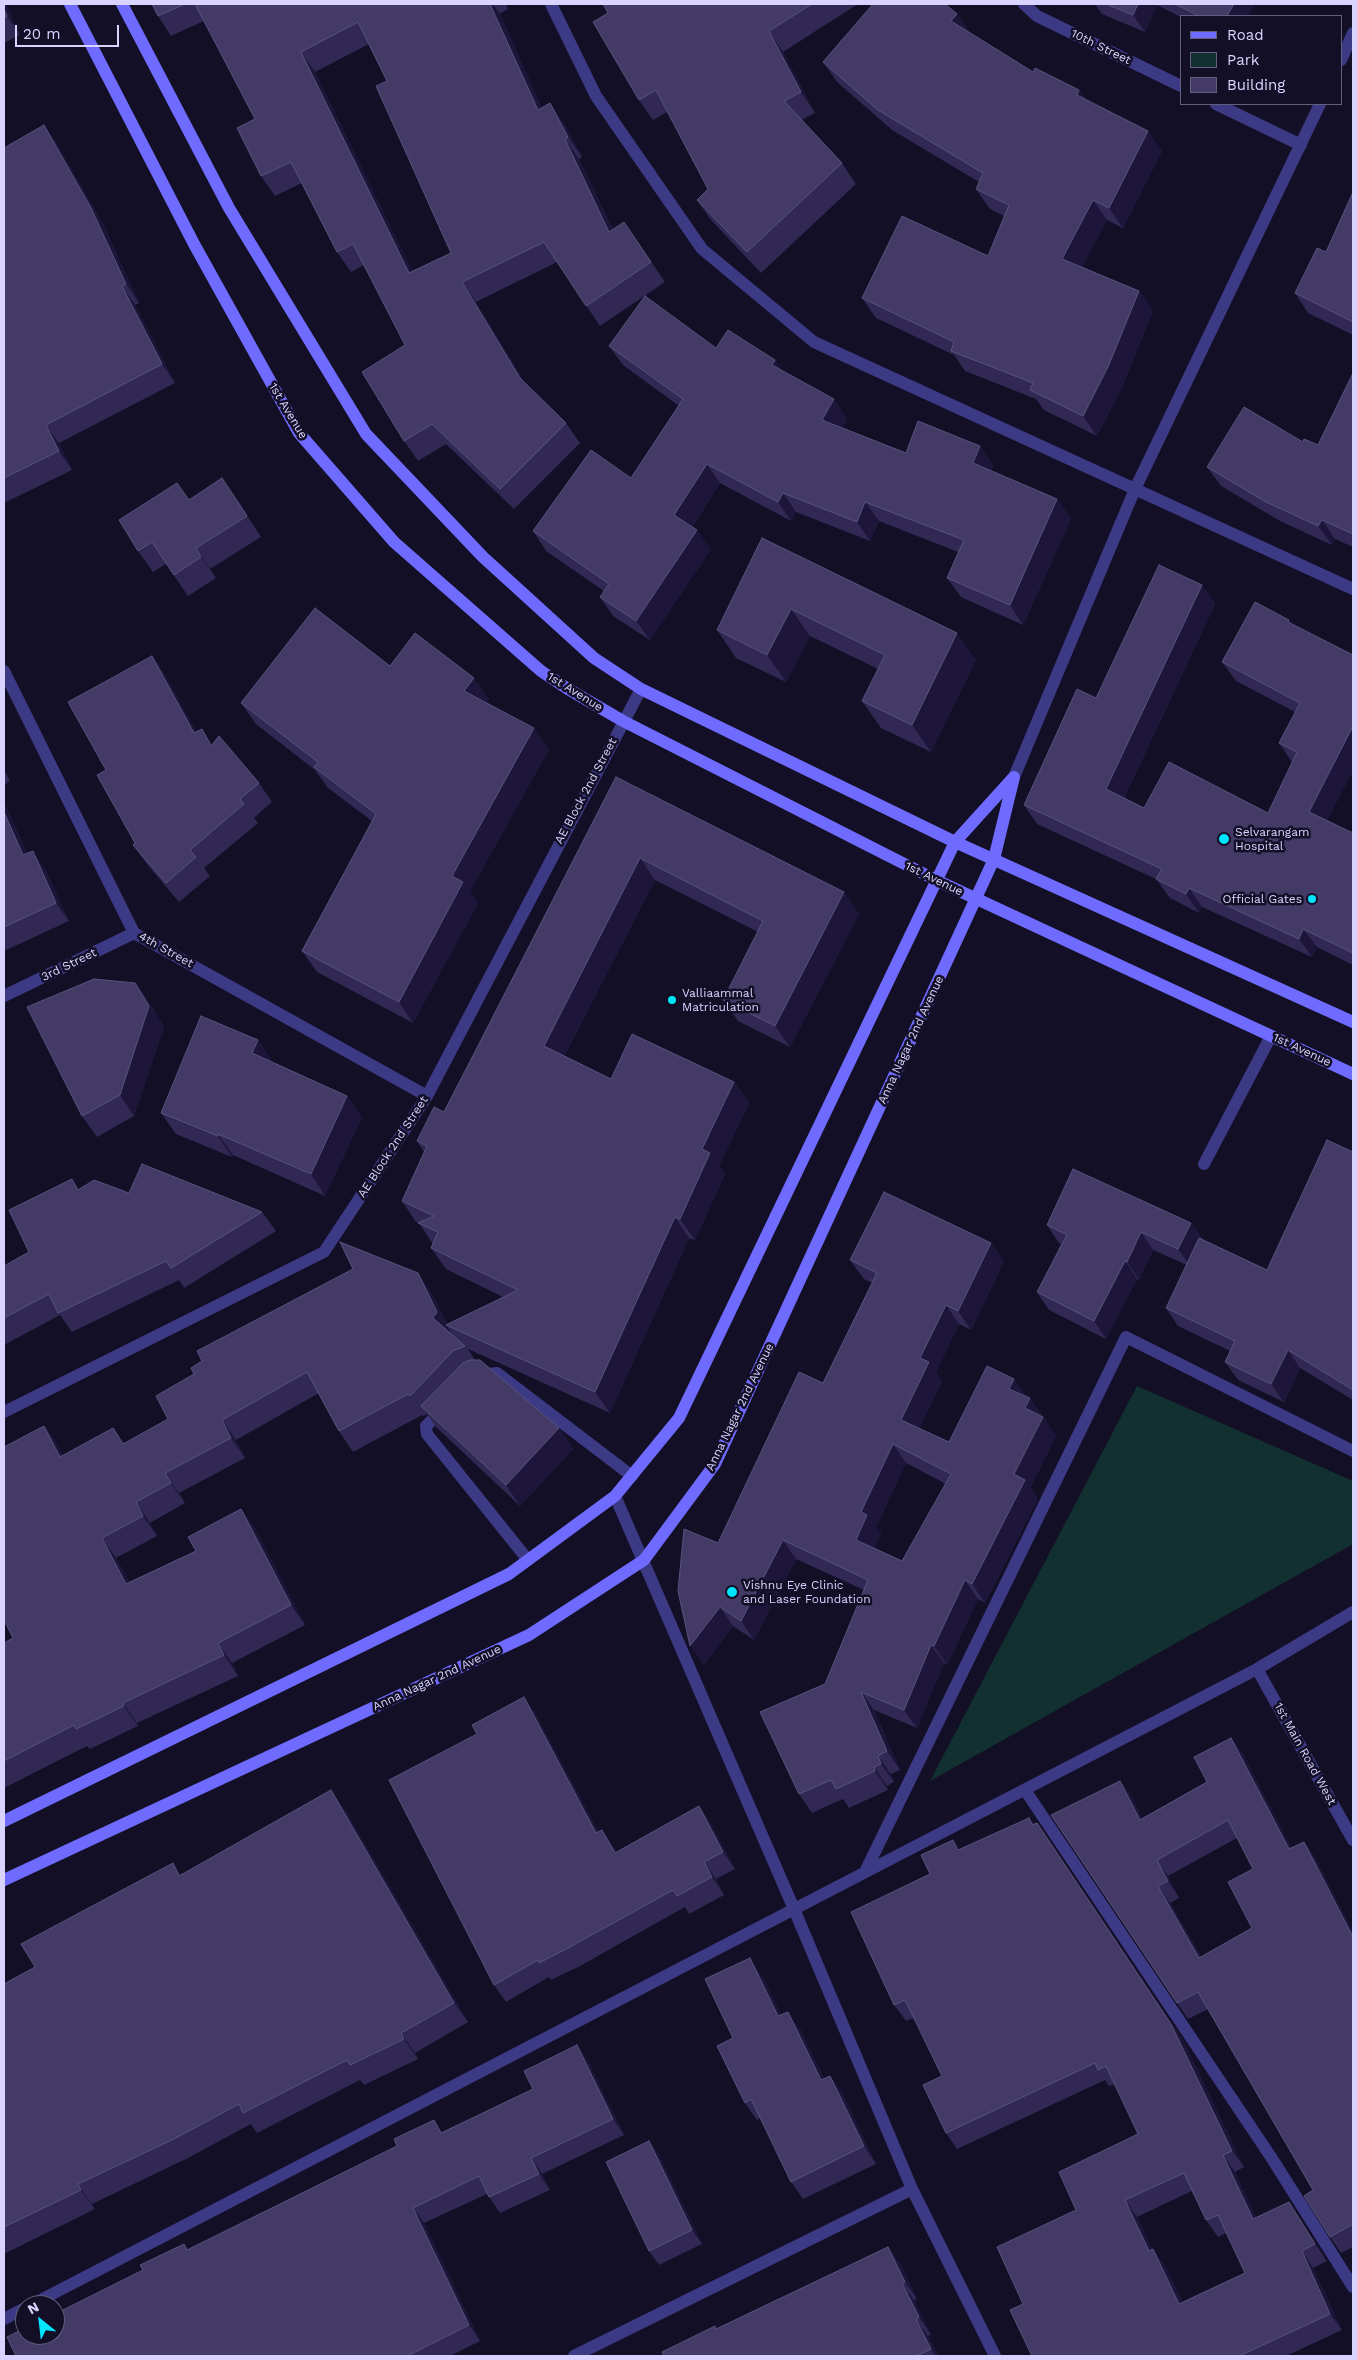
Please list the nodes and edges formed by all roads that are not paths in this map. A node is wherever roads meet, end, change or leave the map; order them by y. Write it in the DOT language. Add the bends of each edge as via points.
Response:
graph roads {
  1 [pos="70,4"];
  2 [pos="122,4"];
  3 [pos="551,4"];
  4 [pos="1024,4"];
  5 [pos="1353,33"];
  6 [pos="1342,58"];
  7 [pos="1180,86"];
  8 [pos="1218,105"];
  9 [pos="1320,105"];
  10 [pos="1301,145"];
  11 [pos="1135,489"];
  12 [pos="1353,589"];
  13 [pos="4,671"];
  14 [pos="641,689"];
  15 [pos="623,721"];
  16 [pos="1014,777"];
  17 [pos="955,842"];
  18 [pos="994,859"];
  19 [pos="936,880"];
  20 [pos="976,899"];
  21 [pos="134,933"];
  22 [pos="4,996"];
  23 [pos="1353,1022"];
  24 [pos="1271,1036"];
  25 [pos="1353,1074"];
  26 [pos="427,1096"];
  27 [pos="1204,1164"];
  28 [pos="466,1384"];
  29 [pos="453,1398"];
  30 [pos="4,1412"];
  31 [pos="1353,1451"];
  32 [pos="632,1476"];
  33 [pos="615,1496"];
  34 [pos="528,1560"];
  35 [pos="644,1560"];
  36 [pos="1353,1612"];
  37 [pos="1258,1669"];
  38 [pos="1025,1790"];
  39 [pos="4,1821"];
  40 [pos="1353,1840"];
  41 [pos="865,1872"];
  42 [pos="4,1880"];
  43 [pos="794,1909"];
  44 [pos="912,2189"];
  45 [pos="1353,2287"];
  46 [pos="51,2295"];
  47 [pos="574,2356"];
  48 [pos="994,2356"];
  1 -- 15 [label="main road, 1st Avenue" via="194,244 299,433 394,542 541,671"];
  2 -- 14 [label="main road" via="229,208 366,434 490,563 594,658"];
  3 -- 11 [label="street" via="596,96 702,249 814,342"];
  4 -- 7 [label="street, 10th Street" via="1037,16"];
  5 -- 6 [label="street"];
  8 -- 10 [label="street"];
  9 -- 10 [label="street"];
  10 -- 11 [label="street"];
  11 -- 12 [label="street"];
  11 -- 16 [label="street"];
  13 -- 21 [label="street, 4th Street"];
  14 -- 15 [label="street, AE Block 2nd Street"];
  14 -- 17 [label="main road"];
  15 -- 19 [label="main road, 1st Avenue"];
  15 -- 26 [label="street, AE Block 2nd Street"];
  16 -- 17 [label="main road"];
  16 -- 18 [label="main road, Anna Nagar 2nd Avenue"];
  17 -- 18 [label="main road"];
  17 -- 19 [label="main road"];
  18 -- 20 [label="main road, Anna Nagar 2nd Avenue"];
  18 -- 23 [label="main road"];
  19 -- 20 [label="main road, 1st Avenue"];
  19 -- 32 [label="main road" via="679,1418"];
  20 -- 24 [label="main road, 1st Avenue"];
  20 -- 35 [label="main road, Anna Nagar 2nd Avenue" via="715,1464"];
  21 -- 22 [label="street, 3rd Street"];
  21 -- 26 [label="street, 4th Street"];
  24 -- 25 [label="main road, 1st Avenue"];
  24 -- 27 [label="street"];
  26 -- 30 [label="street, AE Block 2nd Street" via="324,1252"];
  28 -- 32 [label="street" via="483,1373 498,1373"];
  29 -- 34 [label="street" via="426,1426 427,1434"];
  31 -- 41 [label="street" via="1126,1337"];
  32 -- 33 [label="main road"];
  33 -- 34 [label="main road"];
  33 -- 35 [label="street"];
  34 -- 39 [label="main road" via="509,1574"];
  35 -- 42 [label="main road, Anna Nagar 2nd Avenue" via="529,1635"];
  35 -- 43 [label="street"];
  36 -- 37 [label="street"];
  37 -- 38 [label="street"];
  37 -- 40 [label="street, 1st Main Road West"];
  38 -- 41 [label="street"];
  38 -- 45 [label="street" via="1272,2157"];
  41 -- 43 [label="street"];
  43 -- 44 [label="street"];
  43 -- 46 [label="street"];
  44 -- 47 [label="street"];
  44 -- 48 [label="street"];
}
